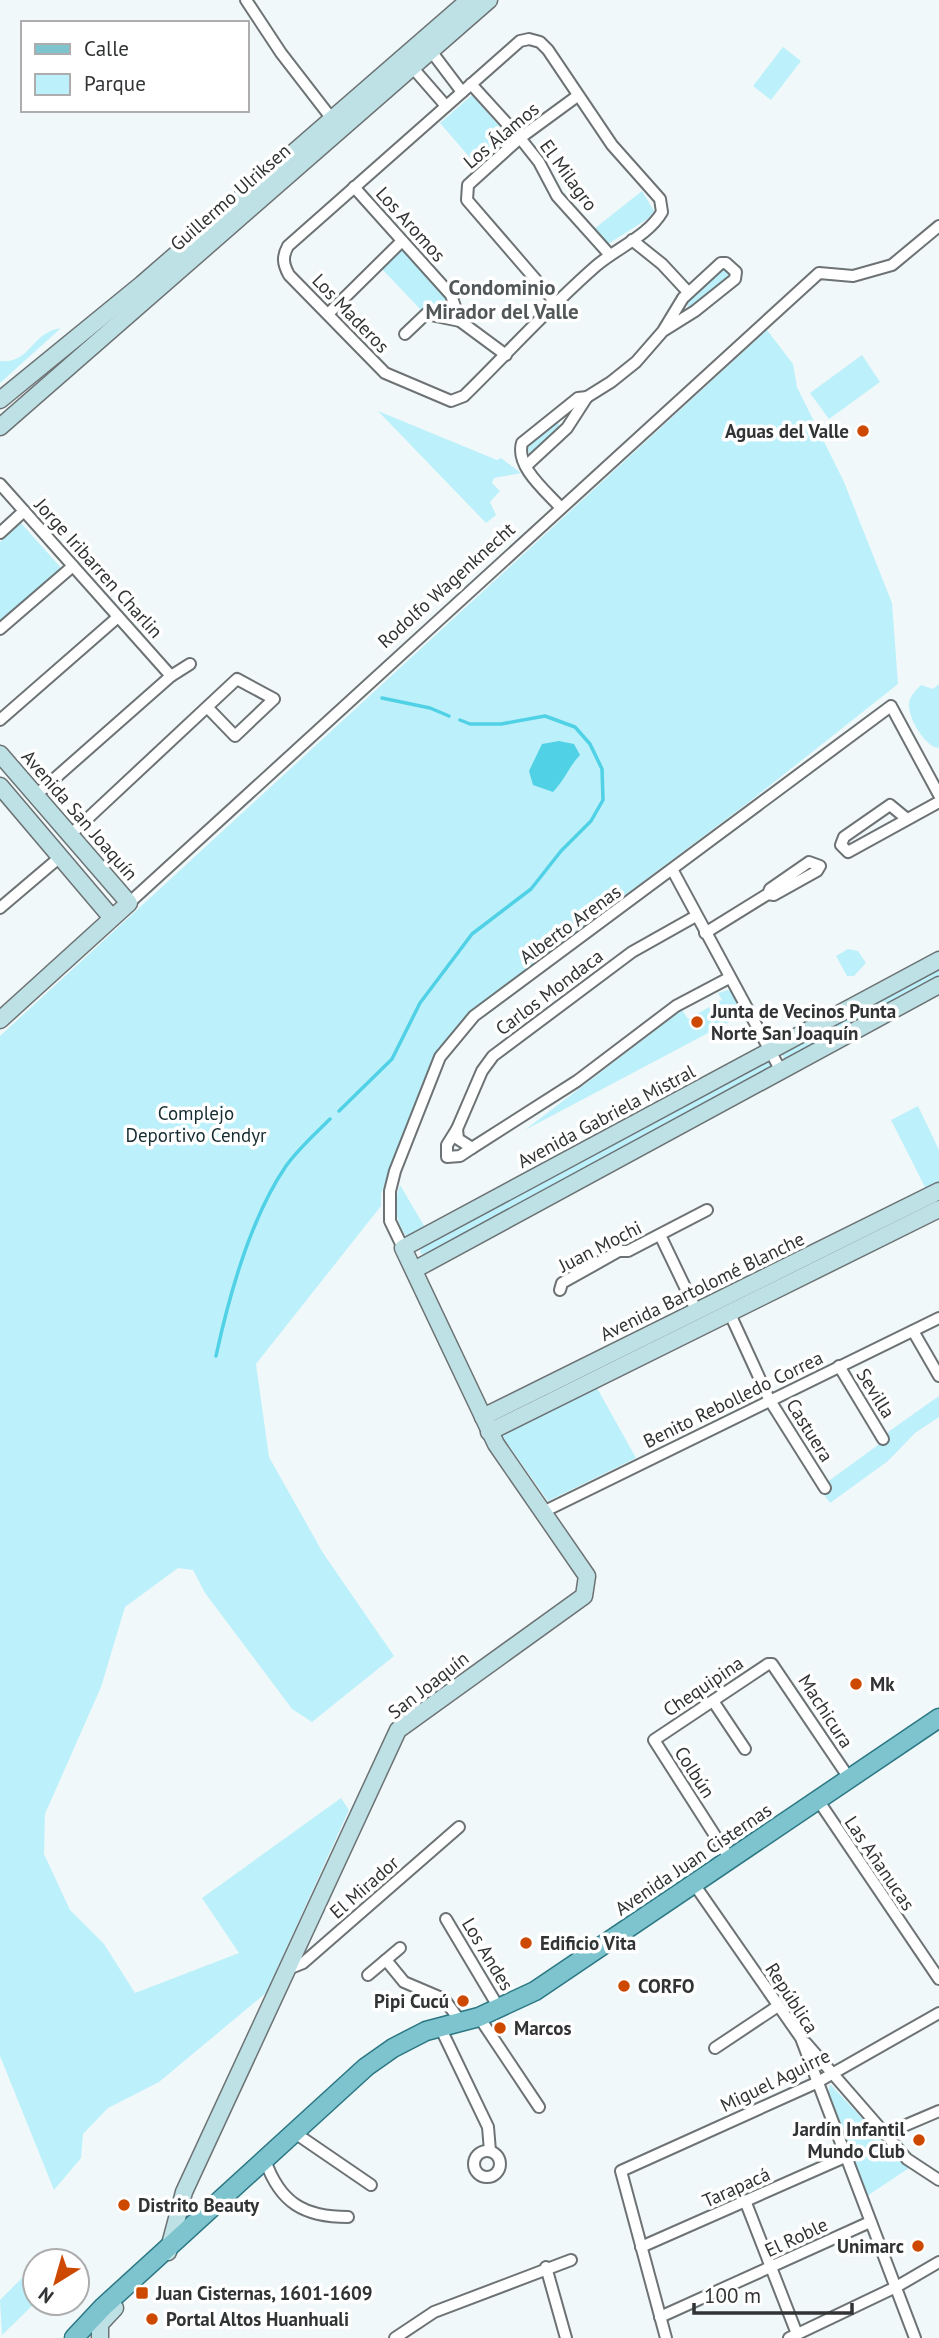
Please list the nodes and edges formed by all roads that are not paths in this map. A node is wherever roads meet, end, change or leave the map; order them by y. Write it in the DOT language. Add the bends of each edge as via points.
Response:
graph roads {
  1 [pos="246,0"];
  2 [pos="469,0"];
  3 [pos="489,0"];
  4 [pos="430,51"];
  5 [pos="412,67"];
  6 [pos="467,88"];
  7 [pos="576,97"];
  8 [pos="446,106"];
  9 [pos="332,119"];
  10 [pos="520,138"];
  11 [pos="354,187"];
  12 [pos="939,226"];
  13 [pos="642,233"];
  14 [pos="632,240"];
  15 [pos="402,241"];
  16 [pos="610,255"];
  17 [pos="662,264"];
  18 [pos="686,295"];
  19 [pos="555,302"];
  20 [pos="695,312"];
  21 [pos="328,314"];
  22 [pos="460,321"];
  23 [pos="663,331"];
  24 [pos="405,334"];
  25 [pos="506,355"];
  26 [pos="587,397"];
  27 [pos="0,400"];
  28 [pos="555,415"];
  29 [pos="0,427"];
  30 [pos="567,428"];
  31 [pos="527,465"];
  32 [pos="0,484"];
  33 [pos="561,508"];
  34 [pos="24,512"];
  35 [pos="0,533"];
  36 [pos="73,566"];
  37 [pos="118,617"];
  38 [pos="0,629"];
  39 [pos="190,664"];
  40 [pos="171,676"];
  41 [pos="207,707"];
  42 [pos="0,720"];
  43 [pos="0,754"];
  44 [pos="0,786"];
  45 [pos="36,795"];
  46 [pos="939,795"];
  47 [pos="939,802"];
  48 [pos="907,819"];
  49 [pos="70,835"];
  50 [pos="60,856"];
  51 [pos="673,871"];
  52 [pos="768,894"];
  53 [pos="128,903"];
  54 [pos="0,907"];
  55 [pos="696,916"];
  56 [pos="112,918"];
  57 [pos="705,933"];
  58 [pos="939,960"];
  59 [pos="729,978"];
  60 [pos="939,985"];
  61 [pos="0,1020"];
  62 [pos="770,1051"];
  63 [pos="781,1072"];
  64 [pos="457,1129"];
  65 [pos="472,1148"];
  66 [pos="939,1191"];
  67 [pos="939,1209"];
  68 [pos="707,1210"];
  69 [pos="660,1235"];
  70 [pos="403,1248"];
  71 [pos="414,1270"];
  72 [pos="560,1290"];
  73 [pos="697,1312"];
  74 [pos="730,1314"];
  75 [pos="939,1318"];
  76 [pos="913,1331"];
  77 [pos="839,1366"];
  78 [pos="939,1376"];
  79 [pos="769,1399"];
  80 [pos="486,1424"];
  81 [pos="883,1439"];
  82 [pos="825,1488"];
  83 [pos="542,1512"];
  84 [pos="772,1664"];
  85 [pos="713,1701"];
  86 [pos="939,1718"];
  87 [pos="654,1740"];
  88 [pos="746,1749"];
  89 [pos="849,1778"];
  90 [pos="818,1800"];
  91 [pos="459,1827"];
  92 [pos="730,1859"];
  93 [pos="694,1884"];
  94 [pos="446,1919"];
  95 [pos="400,1948"];
  96 [pos="386,1960"];
  97 [pos="288,1969"];
  98 [pos="368,1975"];
  99 [pos="939,1979"];
  100 [pos="778,2006"];
  101 [pos="499,2007"];
  102 [pos="939,2013"];
  103 [pos="479,2017"];
  104 [pos="461,2022"];
  105 [pos="440,2027"];
  106 [pos="802,2038"];
  107 [pos="715,2048"];
  108 [pos="832,2073"];
  109 [pos="816,2083"];
  110 [pos="539,2107"];
  111 [pos="939,2111"];
  112 [pos="295,2133"];
  113 [pos="884,2134"];
  114 [pos="489,2151"];
  115 [pos="845,2157"];
  116 [pos="265,2160"];
  117 [pos="939,2180"];
  118 [pos="371,2185"];
  119 [pos="746,2203"];
  120 [pos="348,2217"];
  121 [pos="870,2222"];
  122 [pos="641,2247"];
  123 [pos="169,2248"];
  124 [pos="572,2260"];
  125 [pos="939,2262"];
  126 [pos="546,2267"];
  127 [pos="771,2268"];
  128 [pos="896,2287"];
  129 [pos="660,2317"];
  130 [pos="89,2331"];
  131 [pos="793,2336"];
  132 [pos="100,2338"];
  133 [pos="395,2338"];
  134 [pos="566,2338"];
  135 [pos="666,2338"];
  136 [pos="915,2338"];
  1 -- 9 [label="street"];
  2 -- 9 [label="main road, Guillermo Ulriksen"];
  3 -- 4 [label="main road, Guillermo Ulriksen"];
  4 -- 5 [label="main road, Guillermo Ulriksen"];
  4 -- 6 [label="street"];
  5 -- 8 [label="street"];
  5 -- 29 [label="main road, Guillermo Ulriksen"];
  6 -- 7 [label="street, Los Maderos" via="520,41 529,39 548,50"];
  6 -- 8 [label="street, Los Maderos"];
  6 -- 10 [label="street, El Milagro"];
  7 -- 10 [label="street, Los Álamos"];
  7 -- 13 [label="street, Los Maderos" via="660,199 663,212"];
  8 -- 11 [label="street, Los Maderos"];
  9 -- 27 [label="main road, Guillermo Ulriksen"];
  10 -- 16 [label="street, El Milagro" via="558,196"];
  10 -- 19 [label="street, Los Álamos" via="468,185 467,200"];
  11 -- 15 [label="street, Los Aromos"];
  11 -- 21 [label="street, Los Maderos" via="283,255 289,275"];
  12 -- 33 [label="street, Rodolfo Wagenknecht" via="892,265 853,276 819,273"];
  13 -- 14 [label="street, Los Maderos"];
  13 -- 17 [label="street"];
  14 -- 16 [label="street, Los Maderos"];
  14 -- 17 [label="street"];
  15 -- 21 [label="street"];
  15 -- 22 [label="street, Los Aromos" via="451,295"];
  16 -- 19 [label="street, Los Maderos"];
  17 -- 18 [label="street"];
  18 -- 20 [label="street" via="686,307"];
  18 -- 20 [label="street" via="721,263 736,272 735,279"];
  18 -- 23 [label="street"];
  19 -- 25 [label="street, Los Maderos"];
  20 -- 23 [label="street"];
  21 -- 25 [label="street, Los Maderos" via="384,373 451,401 464,396"];
  22 -- 24 [label="street, Los Aromos" via="426,314"];
  22 -- 25 [label="street, Los Aromos"];
  23 -- 26 [label="street" via="624,373"];
  26 -- 28 [label="street" via="578,398"];
  26 -- 30 [label="street"];
  28 -- 30 [label="street"];
  28 -- 31 [label="street" via="520,446"];
  30 -- 31 [label="street"];
  31 -- 33 [label="street" via="529,474"];
  32 -- 34 [label="street, Jorge Iribarren Charlin"];
  33 -- 53 [label="street, Rodolfo Wagenknecht"];
  34 -- 35 [label="street"];
  34 -- 36 [label="street, Jorge Iribarren Charlin"];
  36 -- 37 [label="street, Jorge Iribarren Charlin"];
  36 -- 38 [label="street"];
  37 -- 40 [label="street, Jorge Iribarren Charlin"];
  37 -- 42 [label="street"];
  39 -- 40 [label="street"];
  40 -- 45 [label="street"];
  41 -- 41 [label="street" via="237,679 274,699 235,736"];
  41 -- 49 [label="street"];
  43 -- 45 [label="main road, Avenida San Joaquín"];
  44 -- 50 [label="main road"];
  45 -- 49 [label="main road, Avenida San Joaquín"];
  46 -- 51 [label="street, Alberto Arenas" via="891,706"];
  47 -- 48 [label="street"];
  48 -- 48 [label="street" via="890,805 845,837 841,845 848,852"];
  49 -- 53 [label="main road, Avenida San Joaquín"];
  50 -- 54 [label="street"];
  50 -- 56 [label="main road"];
  51 -- 55 [label="street"];
  51 -- 70 [label="street, Alberto Arenas" via="474,1016 454,1037 440,1057 390,1191 390,1221"];
  52 -- 57 [label="street"];
  53 -- 56 [label="main road, Rodolfo Wagenknecht"];
  55 -- 57 [label="street"];
  55 -- 64 [label="street, Carlos Mondaca" via="632,952 493,1056"];
  56 -- 61 [label="main road, Rodolfo Wagenknecht"];
  57 -- 59 [label="street"];
  58 -- 62 [label="main road, Avenida Gabriela Mistral"];
  59 -- 62 [label="street"];
  59 -- 65 [label="street, Carlos Mondaca" via="676,1006 577,1081"];
  60 -- 63 [label="main road"];
  62 -- 63 [label="street"];
  62 -- 70 [label="main road, Avenida Gabriela Mistral"];
  63 -- 71 [label="main road"];
  64 -- 65 [label="street" via="458,1139"];
  64 -- 65 [label="street, Carlos Mondaca" via="447,1145 447,1157"];
  66 -- 73 [label="main road, Avenida Bartolomé Blanche"];
  67 -- 74 [label="main road, Avenida Bartolomé Blanche"];
  68 -- 69 [label="street, Juan Mochi"];
  69 -- 72 [label="street, Juan Mochi" via="619,1251 562,1283"];
  69 -- 73 [label="street, Juan Mochi"];
  70 -- 71 [label="main road, San Joaquín"];
  71 -- 80 [label="main road, San Joaquín"];
  73 -- 80 [label="main road, Avenida Bartolomé Blanche"];
  74 -- 79 [label="street, Castuera"];
  74 -- 80 [label="main road, Avenida Bartolomé Blanche"];
  75 -- 76 [label="street, Benito Rebolledo Correa"];
  76 -- 77 [label="street, Benito Rebolledo Correa"];
  76 -- 78 [label="street"];
  77 -- 79 [label="street, Benito Rebolledo Correa"];
  77 -- 81 [label="street, Sevilla"];
  79 -- 82 [label="street, Castuera"];
  79 -- 83 [label="street, Benito Rebolledo Correa"];
  80 -- 83 [label="main road, San Joaquín"];
  83 -- 97 [label="main road, San Joaquín" via="587,1576 584,1596 398,1730"];
  84 -- 85 [label="street, Chequipina"];
  84 -- 89 [label="street, Machicura"];
  85 -- 87 [label="street, Chequipina"];
  85 -- 88 [label="street"];
  86 -- 89 [label="main road, Avenida Juan Cisternas"];
  87 -- 92 [label="street, Colbún"];
  89 -- 90 [label="main road, Avenida Juan Cisternas"];
  90 -- 92 [label="main road, Avenida Juan Cisternas"];
  90 -- 99 [label="street, Las Añanucas"];
  91 -- 97 [label="street, El Mirador" via="303,1963"];
  92 -- 93 [label="main road, Avenida Juan Cisternas"];
  93 -- 100 [label="street, República"];
  93 -- 101 [label="main road, Avenida Juan Cisternas" via="535,1991"];
  94 -- 101 [label="street, Los Andes"];
  95 -- 96 [label="street"];
  96 -- 98 [label="street"];
  96 -- 104 [label="street" via="404,1982 444,1998"];
  97 -- 123 [label="main road, San Joaquín" via="184,2192"];
  100 -- 106 [label="street, República"];
  100 -- 107 [label="street"];
  101 -- 103 [label="main road, Avenida Juan Cisternas"];
  102 -- 108 [label="street, Miguel Aguirre"];
  103 -- 104 [label="main road, Avenida Juan Cisternas"];
  103 -- 110 [label="street"];
  104 -- 105 [label="main road, Avenida Juan Cisternas"];
  105 -- 112 [label="main road, Avenida Juan Cisternas" via="384,2054"];
  105 -- 114 [label="street" via="488,2127"];
  106 -- 108 [label="street"];
  106 -- 109 [label="street, República"];
  108 -- 109 [label="street, Miguel Aguirre"];
  108 -- 113 [label="street"];
  109 -- 115 [label="street, República"];
  109 -- 122 [label="street, Miguel Aguirre" via="621,2171"];
  111 -- 113 [label="street"];
  112 -- 116 [label="main road, Avenida Juan Cisternas"];
  112 -- 118 [label="street"];
  113 -- 117 [label="street" via="907,2159"];
  115 -- 119 [label="street, Tarapacá"];
  115 -- 121 [label="street, República"];
  116 -- 120 [label="street" via="282,2196 291,2203"];
  116 -- 123 [label="main road, Avenida Juan Cisternas"];
  119 -- 122 [label="street, Tarapacá"];
  119 -- 127 [label="street"];
  121 -- 127 [label="street, El Roble"];
  121 -- 128 [label="street, República"];
  122 -- 129 [label="street"];
  123 -- 130 [label="main road, Avenida Juan Cisternas"];
  124 -- 126 [label="street"];
  125 -- 128 [label="street"];
  126 -- 133 [label="street" via="434,2312"];
  126 -- 134 [label="street"];
  127 -- 129 [label="street, El Roble"];
  127 -- 131 [label="street"];
  128 -- 131 [label="street"];
  128 -- 136 [label="street, República"];
  129 -- 135 [label="street"];
  130 -- 132 [label="main road" via="98,2328"];
}
